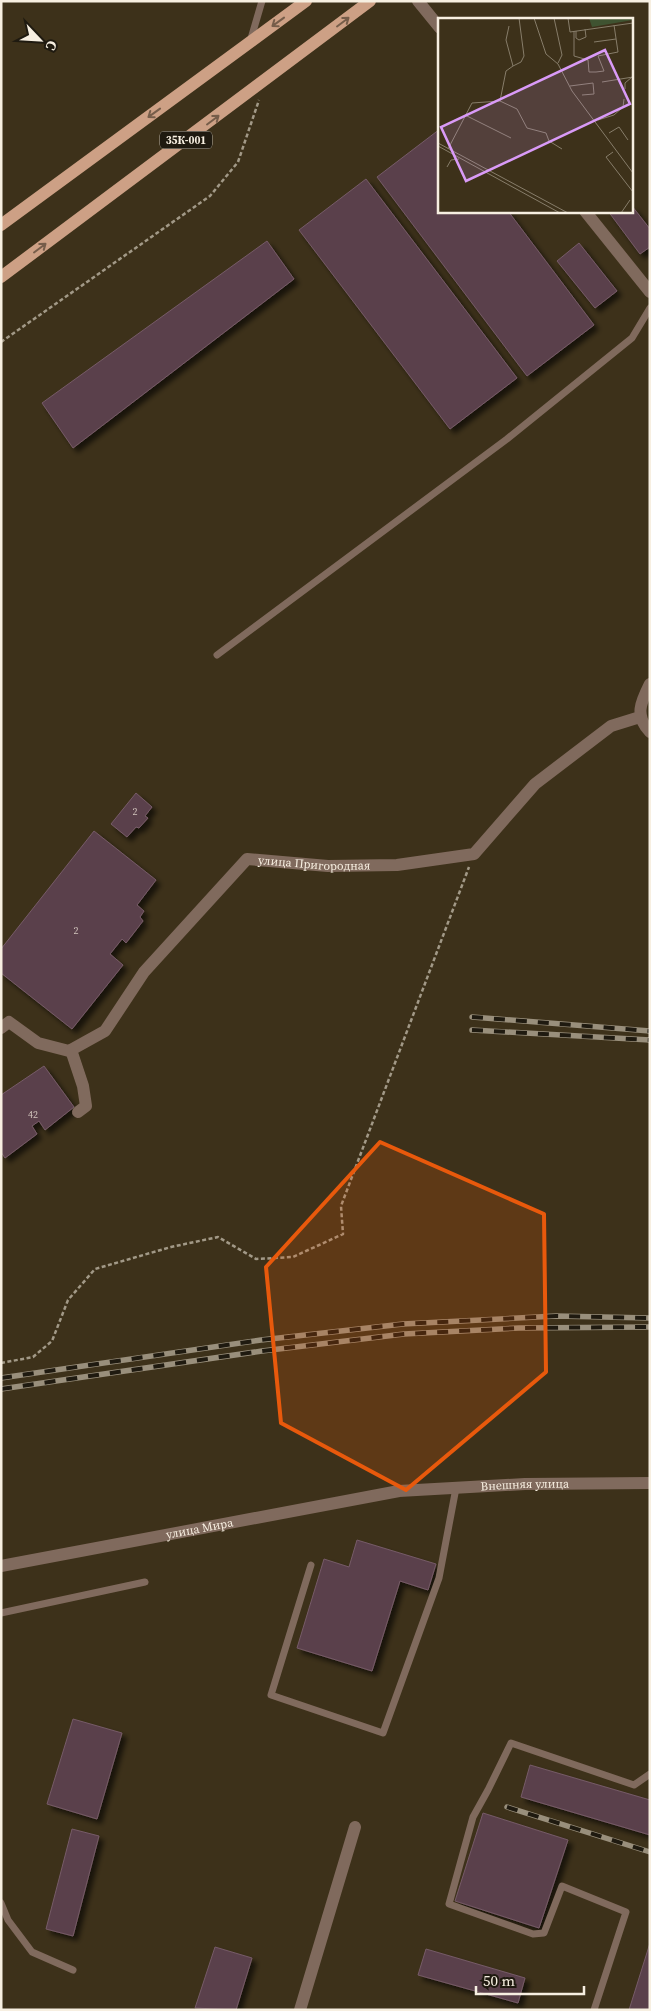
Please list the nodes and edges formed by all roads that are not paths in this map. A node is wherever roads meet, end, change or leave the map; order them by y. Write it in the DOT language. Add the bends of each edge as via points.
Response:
graph roads {
  1 [pos="262,1"];
  2 [pos="306,1"];
  3 [pos="370,1"];
  4 [pos="418,1"];
  5 [pos="438,26"];
  6 [pos="249,43"];
  7 [pos="586,212"];
  8 [pos="1,225"];
  9 [pos="1,277"];
  10 [pos="650,292"];
  11 [pos="650,308"];
  12 [pos="217,655"];
  13 [pos="650,684"];
  14 [pos="640,717"];
  15 [pos="650,732"];
  16 [pos="1,1028"];
  17 [pos="71,1050"];
  18 [pos="78,1112"];
  19 [pos="650,1482"];
  20 [pos="456,1488"];
  21 [pos="399,1491"];
  22 [pos="311,1565"];
  23 [pos="1,1566"];
  24 [pos="145,1582"];
  25 [pos="1,1612"];
  26 [pos="650,1774"];
  27 [pos="355,1827"];
  28 [pos="1,1903"];
  29 [pos="73,1970"];
  30 [pos="300,2010"];
  31 [pos="594,2010"];
  1 -- 6 [label="lane"];
  2 -- 6 [label="main road, 35К-001, one-way"];
  9 -- 3 [label="main road, 35К-001, one-way"];
  4 -- 5 [label="street"];
  6 -- 8 [label="main road, 35К-001, one-way"];
  7 -- 10 [label="street"];
  11 -- 12 [label="lane" via="632,338 507,439"];
  13 -- 14 [label="street" via="641,702"];
  14 -- 15 [label="street"];
  14 -- 17 [label="street, улица Пригородная" via="611,726 535,784 474,854 397,865 328,866 247,860 144,972 104,1031"];
  16 -- 17 [label="street" via="9,1022 38,1043"];
  17 -- 18 [label="street" via="86,1106"];
  19 -- 20 [label="street, Внешняя улица"];
  20 -- 21 [label="street, Внешняя улица"];
  20 -- 22 [label="lane" via="439,1578 382,1733 271,1695"];
  21 -- 23 [label="street, улица Мира"];
  24 -- 25 [label="lane"];
  26 -- 31 [label="lane" via="634,1785 510,1743 473,1817 449,1904 533,1934 544,1932 562,1886 626,1912"];
  27 -- 30 [label="street"];
  28 -- 29 [label="lane" via="8,1920 32,1952"];
}
